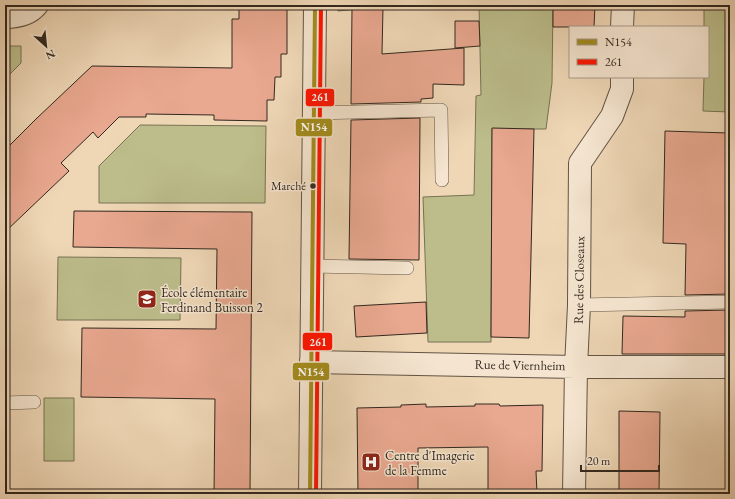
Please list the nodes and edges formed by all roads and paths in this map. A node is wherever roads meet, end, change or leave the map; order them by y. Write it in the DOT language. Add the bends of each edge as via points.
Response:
graph roads {
  1 [pos="37,5"];
  2 [pos="315,5"];
  3 [pos="622,5"];
  4 [pos="5,18"];
  5 [pos="622,26"];
  6 [pos="622,78"];
  7 [pos="314,112"];
  8 [pos="442,180"];
  9 [pos="311,266"];
  10 [pos="407,268"];
  11 [pos="730,302"];
  12 [pos="579,305"];
  13 [pos="311,362"];
  14 [pos="576,367"];
  15 [pos="730,367"];
  16 [pos="34,402"];
  17 [pos="5,403"];
  18 [pos="310,494"];
  19 [pos="574,494"];
  1 -- 4 [label="street" via="20,17"];
  2 -- 7 [label="street"];
  3 -- 5 [label="street"];
  6 -- 12 [label="street, Rue des Closeaux" via="622,89 612,116 580,163"];
  7 -- 8 [label="lane" via="441,110"];
  7 -- 9 [label="street"];
  9 -- 10 [label="lane"];
  9 -- 13 [label="street"];
  11 -- 12 [label="lane"];
  12 -- 14 [label="street, Rue des Closeaux"];
  13 -- 14 [label="street, Rue de Viernheim"];
  13 -- 18 [label="street"];
  14 -- 15 [label="street, Rue de Viernheim"];
  14 -- 19 [label="street, Rue des Closeaux"];
  16 -- 17 [label="lane"];
}
